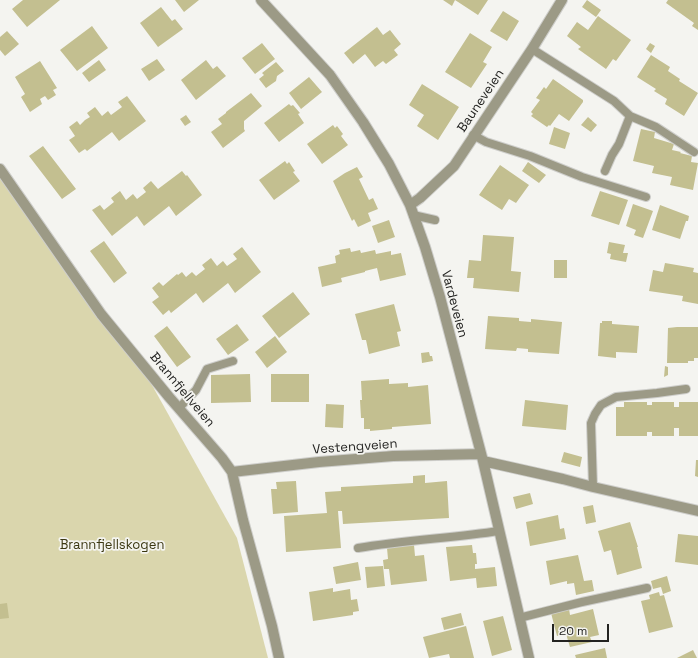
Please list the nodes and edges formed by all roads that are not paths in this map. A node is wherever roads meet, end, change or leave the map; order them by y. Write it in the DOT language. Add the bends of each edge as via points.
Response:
graph roads {
  1 [pos="261,0"];
  2 [pos="562,0"];
  3 [pos="532,49"];
  4 [pos="630,116"];
  5 [pos="473,135"];
  6 [pos="694,152"];
  7 [pos="0,169"];
  8 [pos="605,171"];
  9 [pos="646,197"];
  10 [pos="411,210"];
  11 [pos="435,220"];
  12 [pos="233,361"];
  13 [pos="686,389"];
  14 [pos="179,408"];
  15 [pos="482,457"];
  16 [pos="232,472"];
  17 [pos="593,487"];
  18 [pos="698,511"];
  19 [pos="498,531"];
  20 [pos="358,548"];
  21 [pos="647,588"];
  22 [pos="519,618"];
  23 [pos="279,658"];
  24 [pos="529,658"];
  1 -- 10 [label="street, Vardeveien" via="334,81 385,158"];
  2 -- 3 [label="street, Bauneveien"];
  3 -- 4 [label="lane" via="614,101"];
  3 -- 5 [label="street, Bauneveien"];
  4 -- 6 [label="lane" via="656,127"];
  4 -- 8 [label="lane"];
  5 -- 9 [label="lane" via="582,177"];
  5 -- 10 [label="street, Bauneveien" via="454,166"];
  7 -- 14 [label="street, Brannfjellveien" via="101,314"];
  10 -- 11 [label="lane"];
  10 -- 15 [label="street, Vardeveien" via="440,297"];
  12 -- 14 [label="lane" via="207,369 196,390"];
  13 -- 17 [label="lane" via="616,397 601,406 591,423"];
  14 -- 16 [label="street, Brannfjellveien"];
  15 -- 16 [label="street, Vestengveien" via="393,456"];
  15 -- 17 [label="street, Vestengveien"];
  15 -- 19 [label="street, Vardeveien"];
  16 -- 23 [label="street, Brannfjellveien"];
  17 -- 18 [label="street, Vestengveien"];
  19 -- 20 [label="lane"];
  19 -- 22 [label="street, Vardeveien"];
  21 -- 22 [label="lane"];
  22 -- 24 [label="street, Vardeveien"];
}
